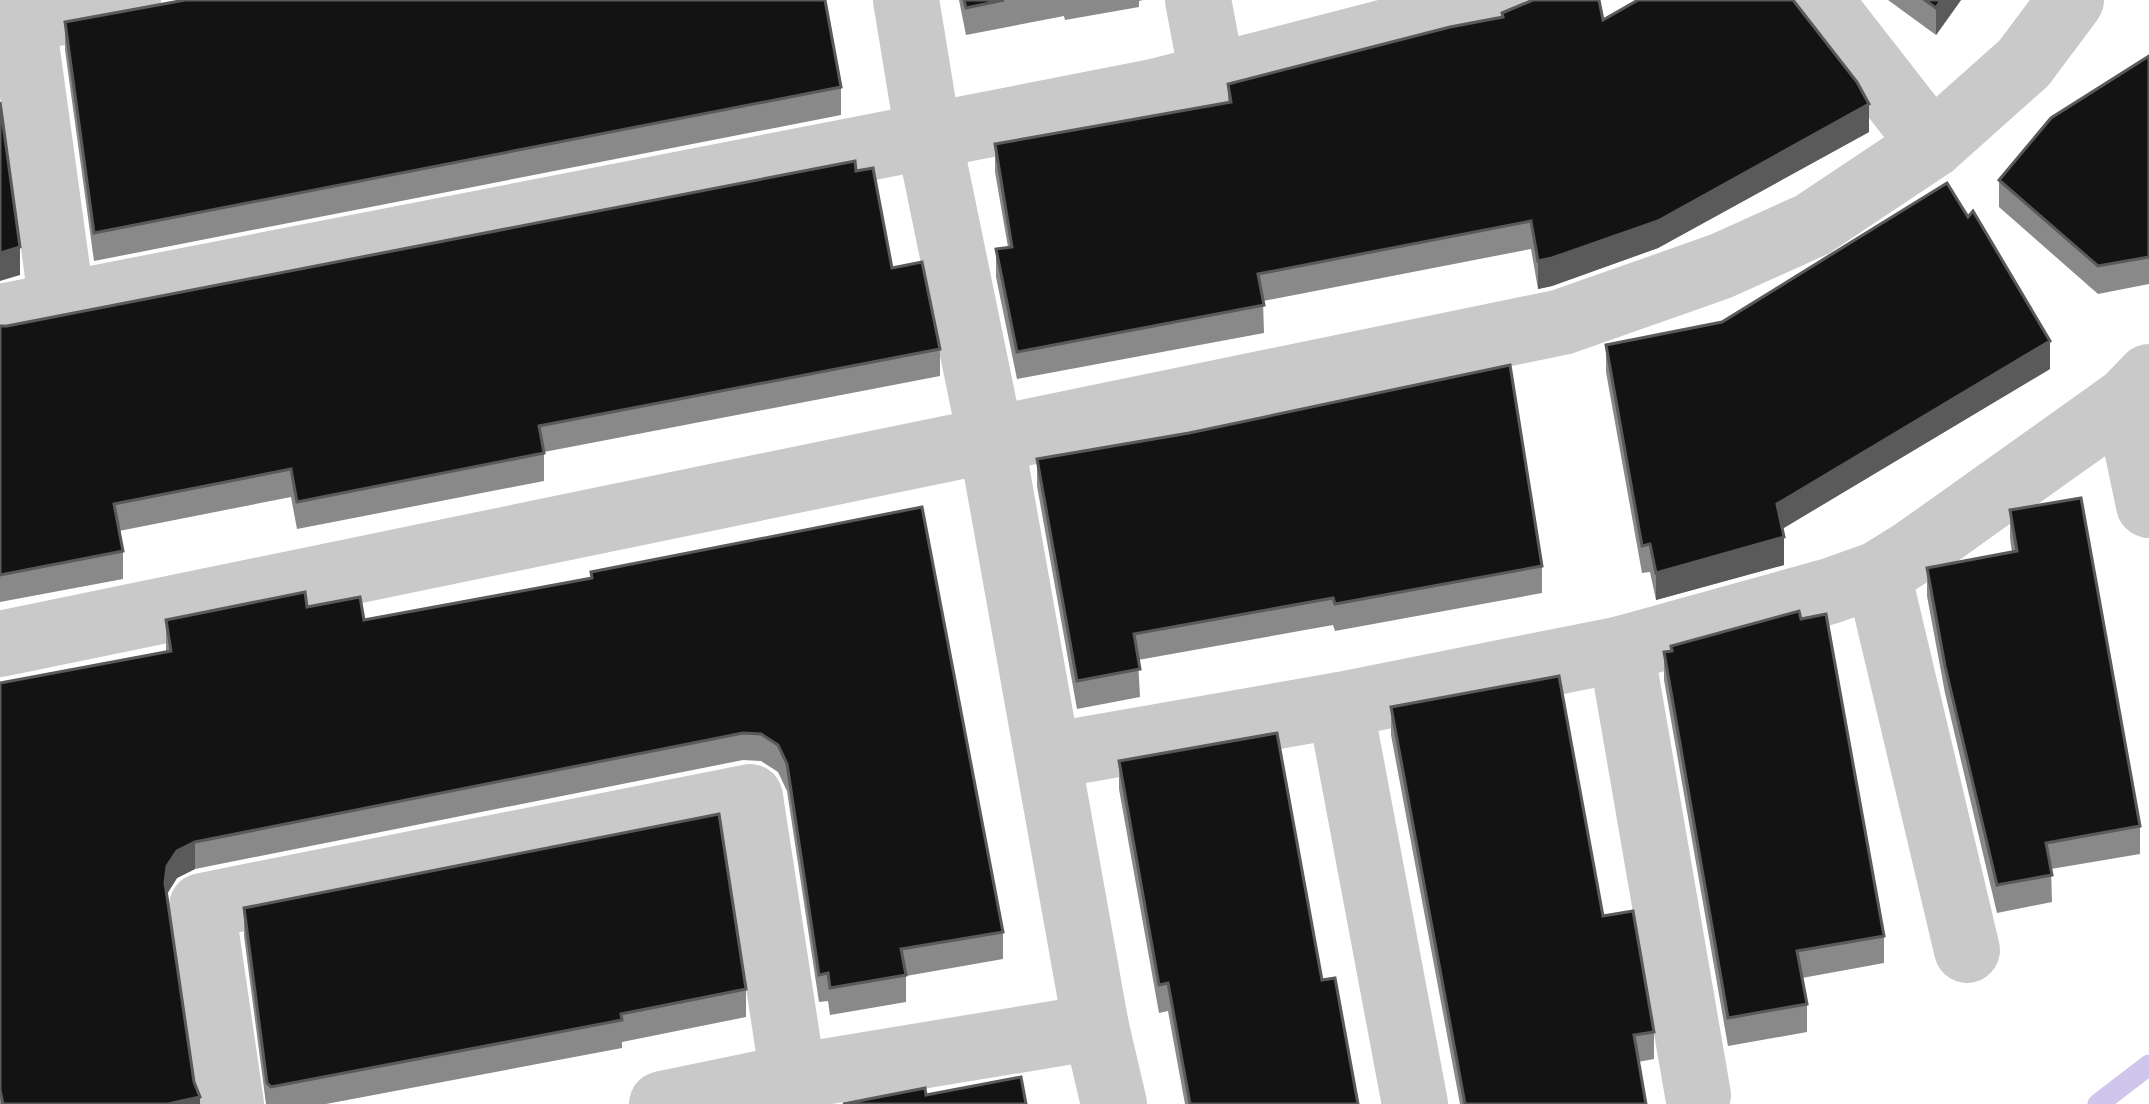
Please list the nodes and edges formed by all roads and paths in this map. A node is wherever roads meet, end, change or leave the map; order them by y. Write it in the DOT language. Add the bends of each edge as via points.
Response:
graph roads {
  1 [pos="128,0"];
  2 [pos="906,0"];
  3 [pos="1198,0"];
  4 [pos="1819,0"];
  5 [pos="2071,0"];
  6 [pos="1488,4"];
  7 [pos="22,10"];
  8 [pos="1212,74"];
  9 [pos="928,134"];
  10 [pos="1932,145"];
  11 [pos="31,311"];
  12 [pos="2138,389"];
  13 [pos="991,440"];
  14 [pos="2149,505"];
  15 [pos="1878,574"];
  16 [pos="0,644"];
  17 [pos="1621,649"];
  18 [pos="1340,705"];
  19 [pos="1049,756"];
  20 [pos="1967,950"];
  21 [pos="1096,1028"];
  22 [pos="793,1076"];
  23 [pos="1698,1095"];
  24 [pos="231,1104"];
  25 [pos="662,1104"];
  26 [pos="1114,1104"];
  27 [pos="1415,1104"];
  1 -- 7 [label="street"];
  2 -- 9 [label="street"];
  3 -- 8 [label="street"];
  4 -- 10 [label="street"];
  5 -- 10 [label="street" via="2024,63"];
  6 -- 8 [label="street"];
  7 -- 11 [label="street"];
  8 -- 9 [label="street"];
  9 -- 11 [label="street"];
  9 -- 13 [label="street"];
  10 -- 13 [label="street" via="1812,225 1562,322"];
  12 -- 14 [label="street"];
  12 -- 15 [label="street"];
  13 -- 16 [label="street"];
  13 -- 19 [label="street"];
  15 -- 17 [label="street"];
  15 -- 20 [label="street"];
  17 -- 18 [label="street"];
  17 -- 23 [label="street"];
  18 -- 19 [label="street"];
  18 -- 27 [label="street"];
  19 -- 21 [label="street"];
  21 -- 22 [label="street"];
  21 -- 26 [label="street"];
  22 -- 24 [label="street" via="750,797 202,906"];
  22 -- 25 [label="street"];
}
